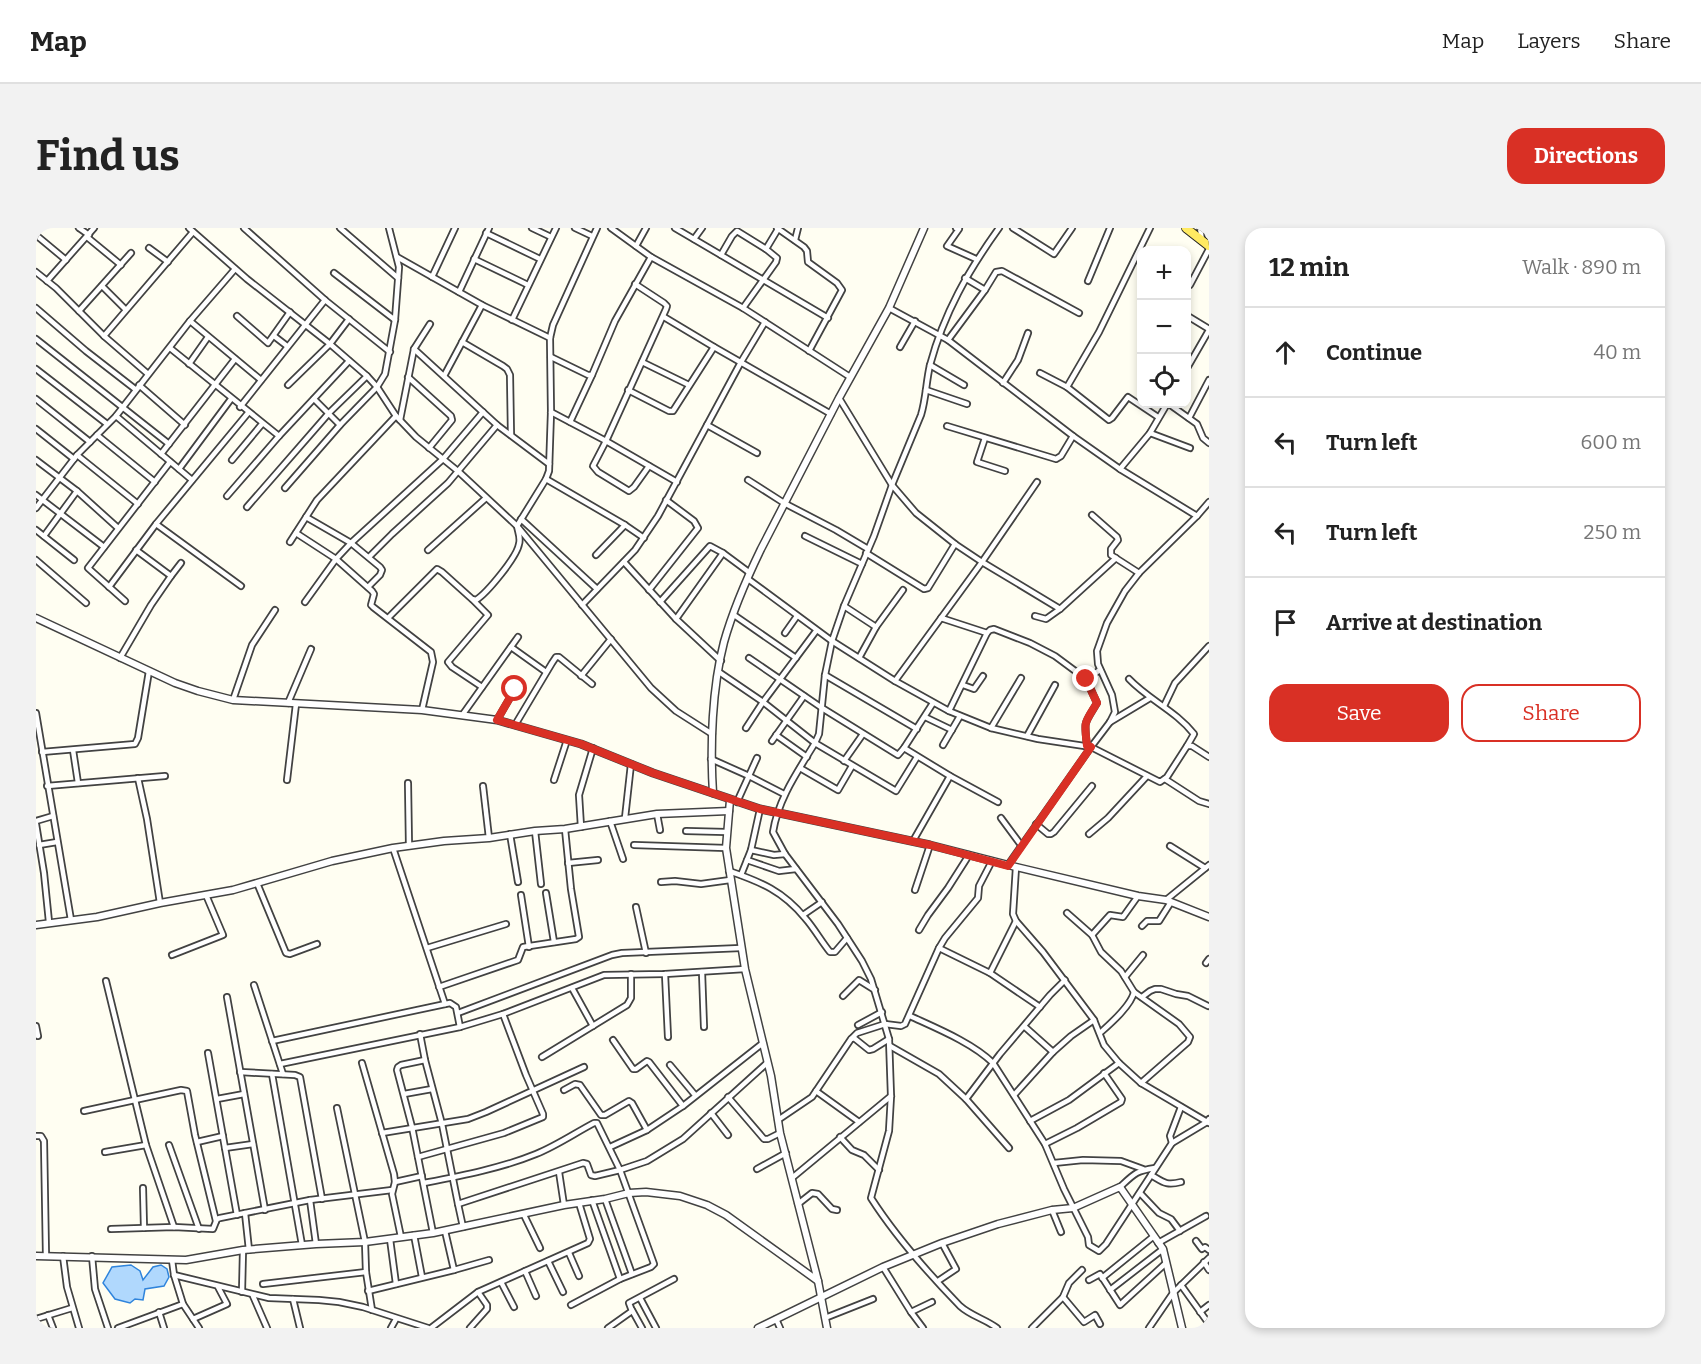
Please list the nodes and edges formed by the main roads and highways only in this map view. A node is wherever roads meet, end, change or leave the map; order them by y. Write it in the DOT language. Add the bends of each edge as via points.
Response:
graph roads {
  1 [pos="1186,228"];
  2 [pos="1209,248"];
  1 -- 2 [label="main road"];
}
